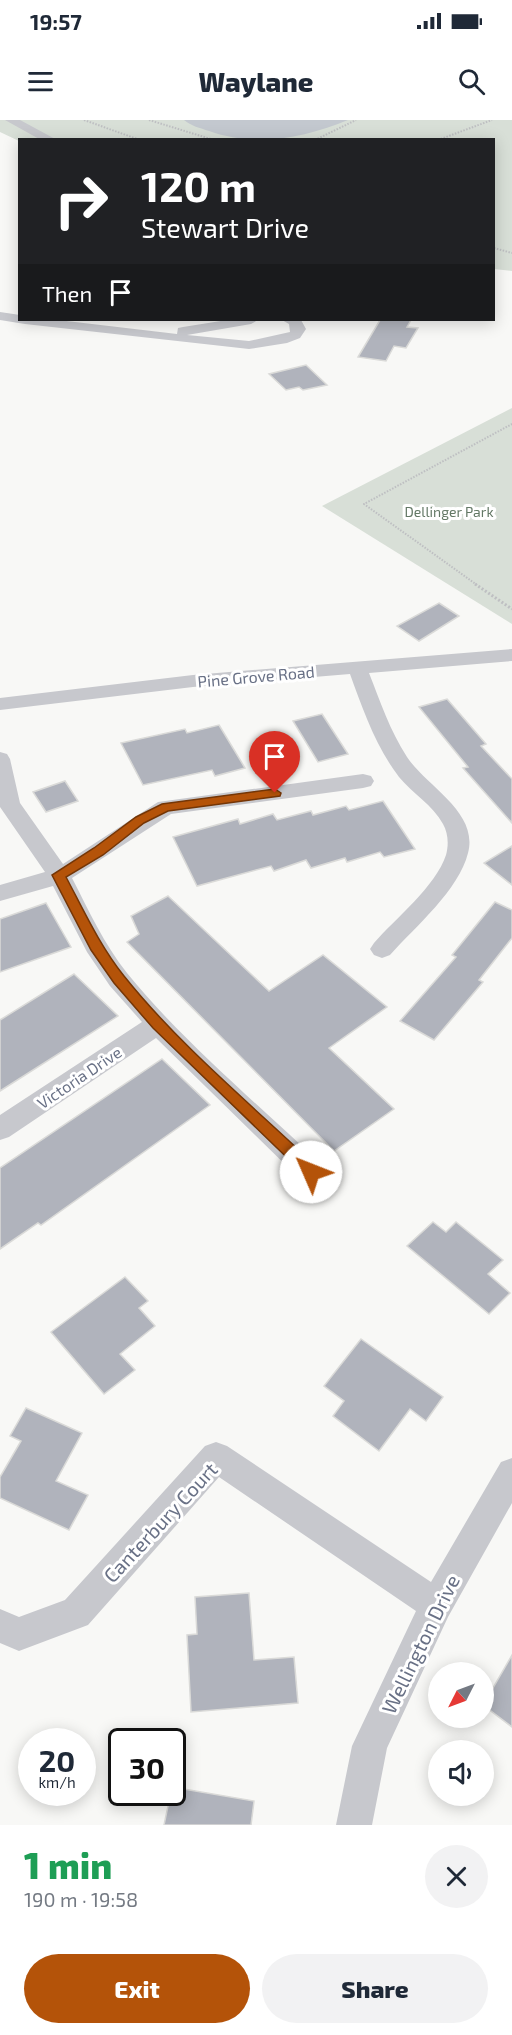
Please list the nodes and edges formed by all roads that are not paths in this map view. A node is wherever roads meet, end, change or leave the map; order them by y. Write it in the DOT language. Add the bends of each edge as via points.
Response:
graph roads {
  1 [pos="11,120"];
  2 [pos="47,138"];
  3 [pos="0,316"];
  4 [pos="18,319"];
  5 [pos="34,321"];
  6 [pos="245,321"];
  7 [pos="295,321"];
  8 [pos="154,336"];
  9 [pos="512,655"];
  10 [pos="358,668"];
  11 [pos="0,704"];
  12 [pos="0,759"];
  13 [pos="363,781"];
  14 [pos="59,875"];
  15 [pos="0,893"];
  16 [pos="382,949"];
  17 [pos="158,1024"];
  18 [pos="0,1129"];
  19 [pos="311,1172"];
  20 [pos="512,1473"];
  21 [pos="436,1605"];
  22 [pos="0,1626"];
  23 [pos="354,1825"];
  1 -- 2 [label="street"];
  3 -- 4 [label="street"];
  5 -- 8 [label="street"];
  6 -- 8 [label="street"];
  7 -- 8 [label="street" via="299,329 295,335 268,343"];
  9 -- 10 [label="street, Pine Grove Road"];
  10 -- 11 [label="street, Pine Grove Road" via="193,681"];
  10 -- 16 [label="street" via="374,711 406,771 455,826 460,844 452,868"];
  12 -- 14 [label="street" via="9,804"];
  13 -- 14 [label="street" via="166,807"];
  14 -- 15 [label="street"];
  14 -- 17 [label="street" via="95,946"];
  17 -- 18 [label="street, Victoria Drive"];
  17 -- 19 [label="street"];
  20 -- 21 [label="street, Wellington Drive"];
  21 -- 22 [label="street, Canterbury Court" via="216,1457 76,1612 19,1634"];
  21 -- 23 [label="street, Wellington Drive" via="370,1746"];
}
